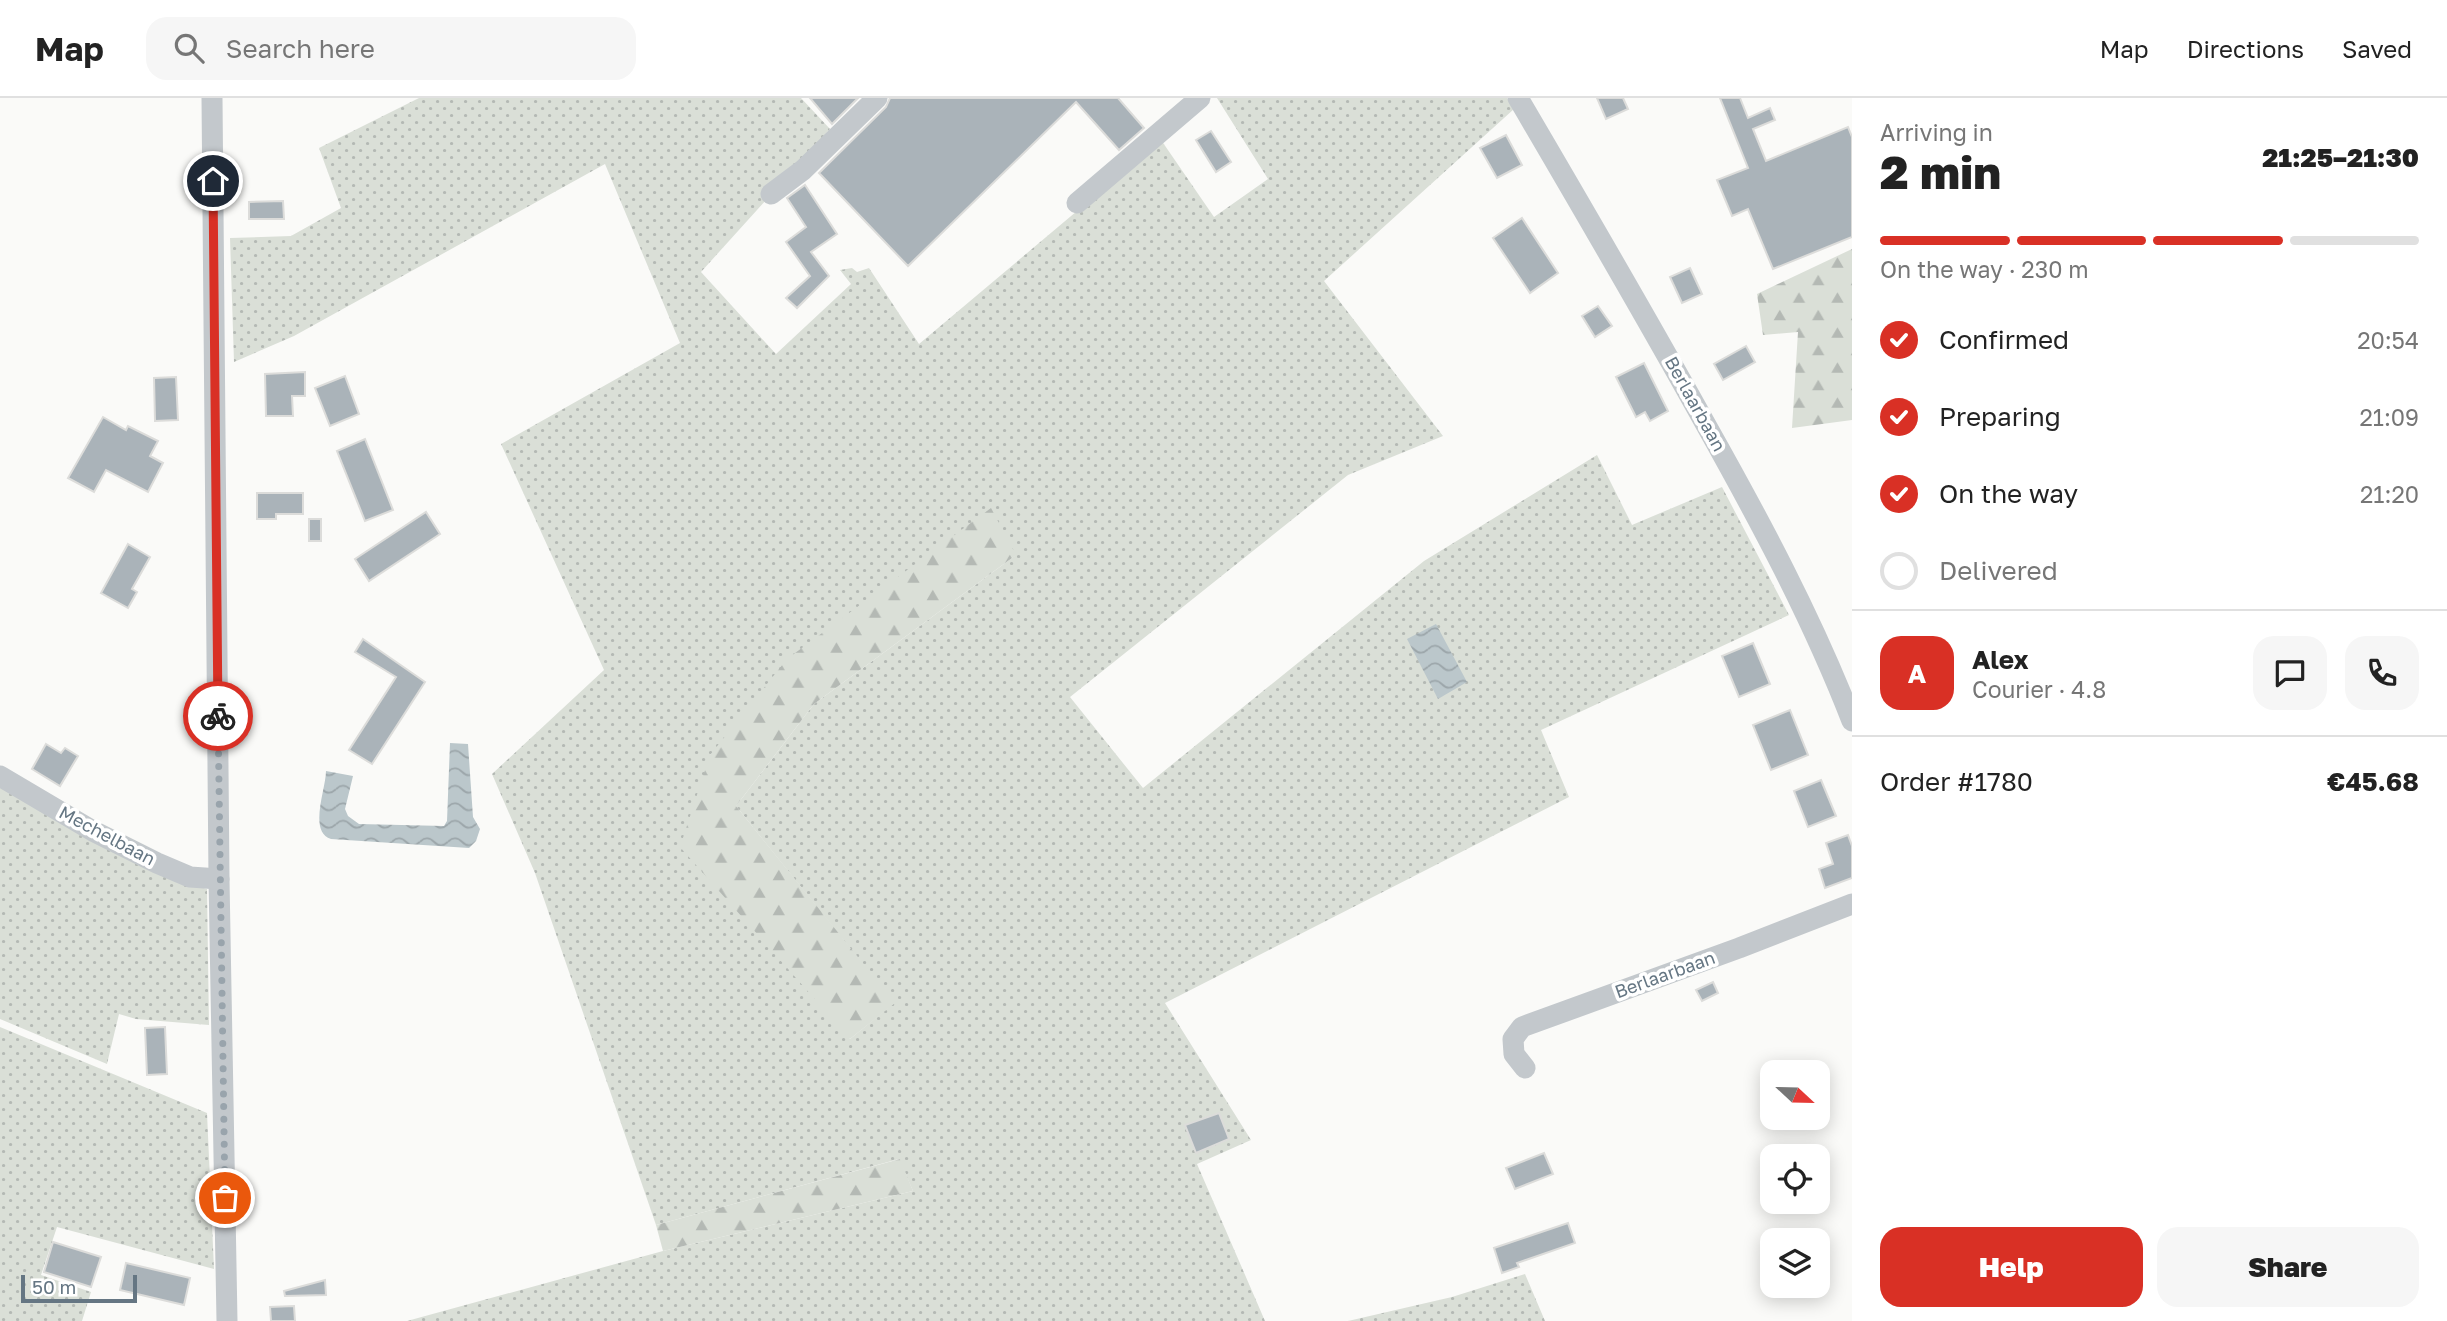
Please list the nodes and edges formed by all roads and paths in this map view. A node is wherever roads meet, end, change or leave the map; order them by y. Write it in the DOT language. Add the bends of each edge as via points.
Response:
graph roads {
  1 [pos="212,98"];
  2 [pos="877,98"];
  3 [pos="1200,98"];
  4 [pos="1518,98"];
  5 [pos="771,194"];
  6 [pos="1077,204"];
  7 [pos="1852,721"];
  8 [pos="0,776"];
  9 [pos="219,879"];
  10 [pos="1852,904"];
  11 [pos="1525,1068"];
  12 [pos="227,1321"];
  1 -- 9 [label="street"];
  2 -- 5 [label="street" via="803,170"];
  3 -- 6 [label="street"];
  4 -- 7 [label="street, Berlaarbaan" via="1767,533"];
  8 -- 9 [label="street, Mechelbaan" via="156,863 190,877"];
  9 -- 12 [label="street"];
  10 -- 11 [label="street, Berlaarbaan" via="1522,1027 1513,1039 1514,1054"];
}
